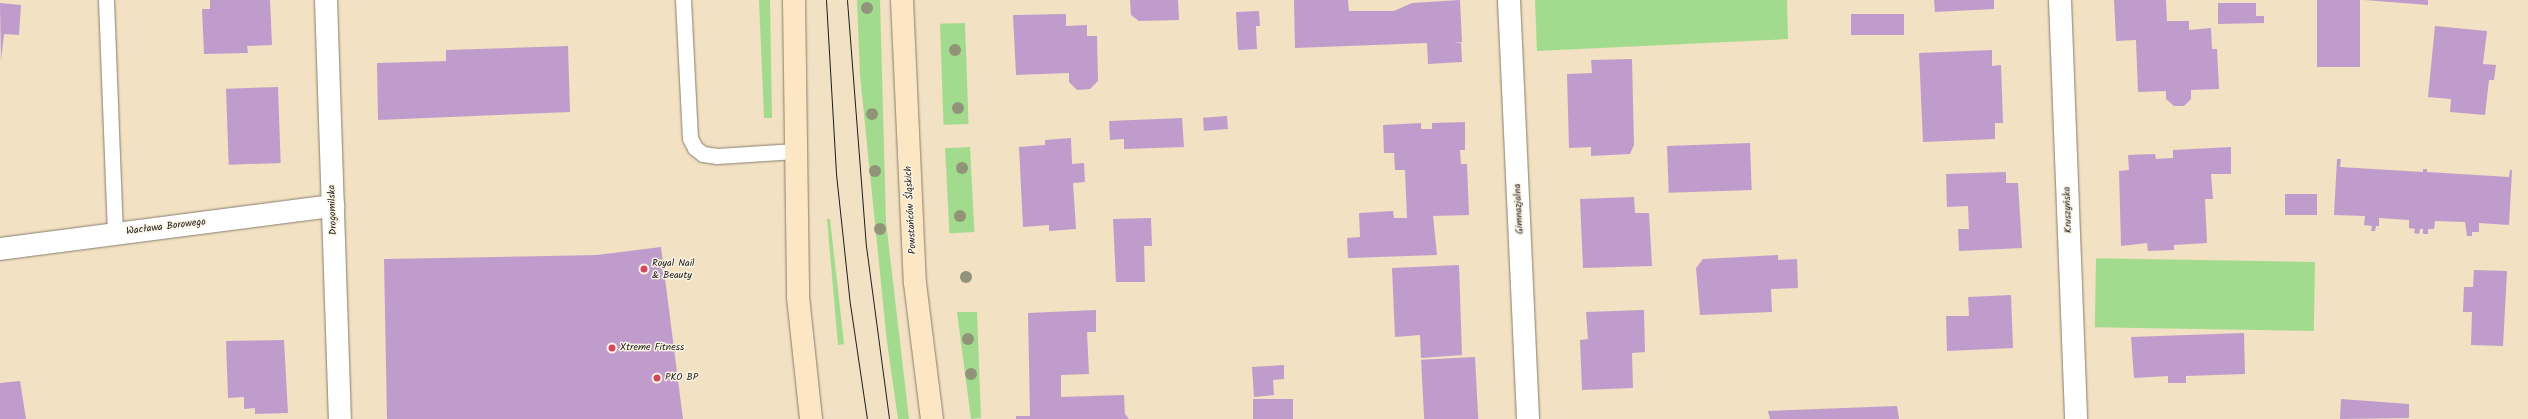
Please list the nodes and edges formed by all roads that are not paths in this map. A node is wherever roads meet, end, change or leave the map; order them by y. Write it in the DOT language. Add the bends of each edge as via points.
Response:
graph roads {
  1 [pos="106,0"];
  2 [pos="326,0"];
  3 [pos="683,0"];
  4 [pos="794,0"];
  5 [pos="902,0"];
  6 [pos="1509,0"];
  7 [pos="2060,0"];
  8 [pos="796,151"];
  9 [pos="333,206"];
  10 [pos="115,233"];
  11 [pos="0,249"];
  12 [pos="340,419"];
  13 [pos="811,419"];
  14 [pos="932,419"];
  15 [pos="1528,419"];
  16 [pos="2076,419"];
  1 -- 10 [label="lane"];
  2 -- 9 [label="street, Drogomilska"];
  3 -- 8 [label="lane" via="690,138 695,148 703,154 717,156"];
  4 -- 8 [label="main road"];
  5 -- 14 [label="main road, Powstańców Śląskich" via="915,283"];
  6 -- 15 [label="street, Gimnazjalna"];
  7 -- 16 [label="street, Kruszyńska"];
  8 -- 13 [label="main road" via="798,297"];
  9 -- 10 [label="street, Wacława Borowego"];
  9 -- 12 [label="street, Drogomilska"];
  10 -- 11 [label="street, Wacława Borowego"];
}
